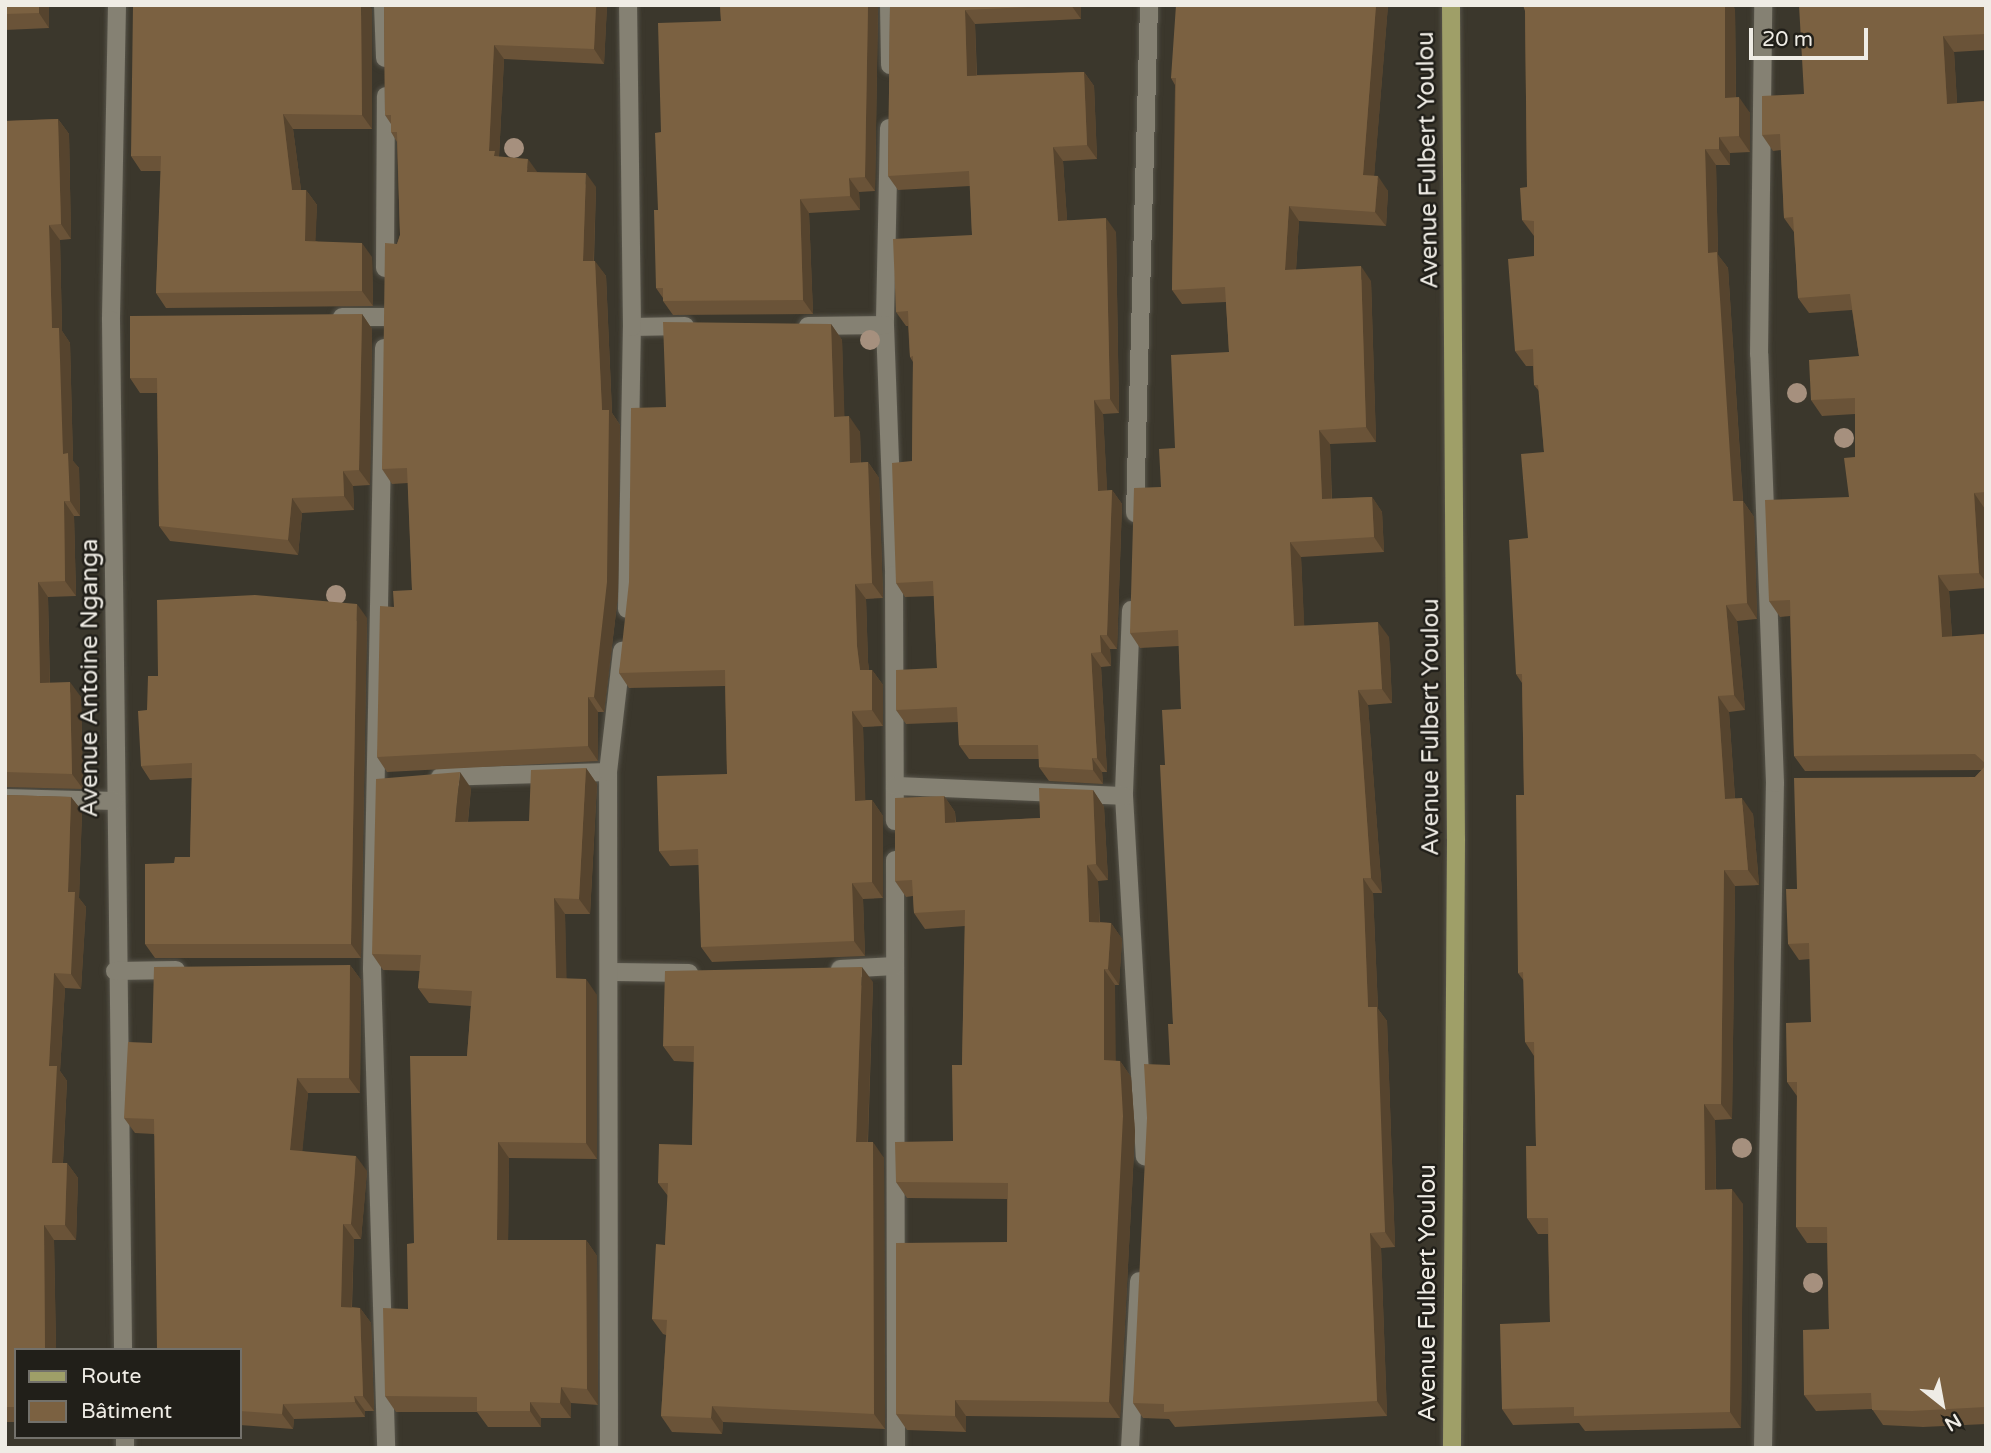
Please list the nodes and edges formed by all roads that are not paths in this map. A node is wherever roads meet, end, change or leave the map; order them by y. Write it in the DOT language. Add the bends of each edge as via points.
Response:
graph roads {
  1 [pos="117,5"];
  2 [pos="383,5"];
  3 [pos="628,5"];
  4 [pos="890,5"];
  5 [pos="1149,5"];
  6 [pos="1451,5"];
  7 [pos="1763,5"];
  8 [pos="890,82"];
  9 [pos="889,109"];
  10 [pos="385,303"];
  11 [pos="325,317"];
  12 [pos="885,325"];
  13 [pos="700,326"];
  14 [pos="794,326"];
  15 [pos="632,327"];
  16 [pos="1134,532"];
  17 [pos="1132,588"];
  18 [pos="608,772"];
  19 [pos="419,778"];
  20 [pos="397,782"];
  21 [pos="375,785"];
  22 [pos="895,786"];
  23 [pos="1124,796"];
  24 [pos="5,798"];
  25 [pos="115,801"];
  26 [pos="895,966"];
  27 [pos="197,970"];
  28 [pos="827,970"];
  29 [pos="116,971"];
  30 [pos="611,972"];
  31 [pos="705,974"];
  32 [pos="1144,1174"];
  33 [pos="1140,1256"];
  34 [pos="123,1348"];
  35 [pos="386,1448"];
  36 [pos="609,1448"];
  37 [pos="896,1448"];
  38 [pos="1130,1448"];
  39 [pos="1452,1448"];
  40 [pos="1763,1448"];
  1 -- 25 [label="street, Avenue Antoine Nganga"];
  2 -- 10 [label="street"];
  3 -- 15 [label="street"];
  4 -- 8 [label="street"];
  5 -- 16 [label="street"];
  6 -- 39 [label="main road, Avenue Fulbert Youlou" via="1456,770"];
  7 -- 40 [label="street" via="1759,354 1782,783"];
  9 -- 12 [label="street"];
  10 -- 11 [label="street"];
  10 -- 21 [label="street"];
  12 -- 14 [label="street"];
  12 -- 22 [label="street" via="894,575"];
  13 -- 15 [label="street"];
  15 -- 18 [label="street" via="625,631"];
  17 -- 23 [label="street"];
  18 -- 19 [label="street"];
  18 -- 30 [label="street"];
  20 -- 21 [label="street"];
  21 -- 35 [label="street" via="365,969"];
  22 -- 23 [label="street"];
  22 -- 26 [label="street"];
  23 -- 32 [label="street" via="1146,1132"];
  24 -- 25 [label="street"];
  25 -- 29 [label="street, Avenue Antoine Nganga"];
  26 -- 28 [label="street"];
  26 -- 37 [label="street"];
  27 -- 29 [label="street"];
  29 -- 34 [label="street, Avenue Antoine Nganga"];
  30 -- 31 [label="street"];
  30 -- 36 [label="street"];
  33 -- 38 [label="street"];
}
